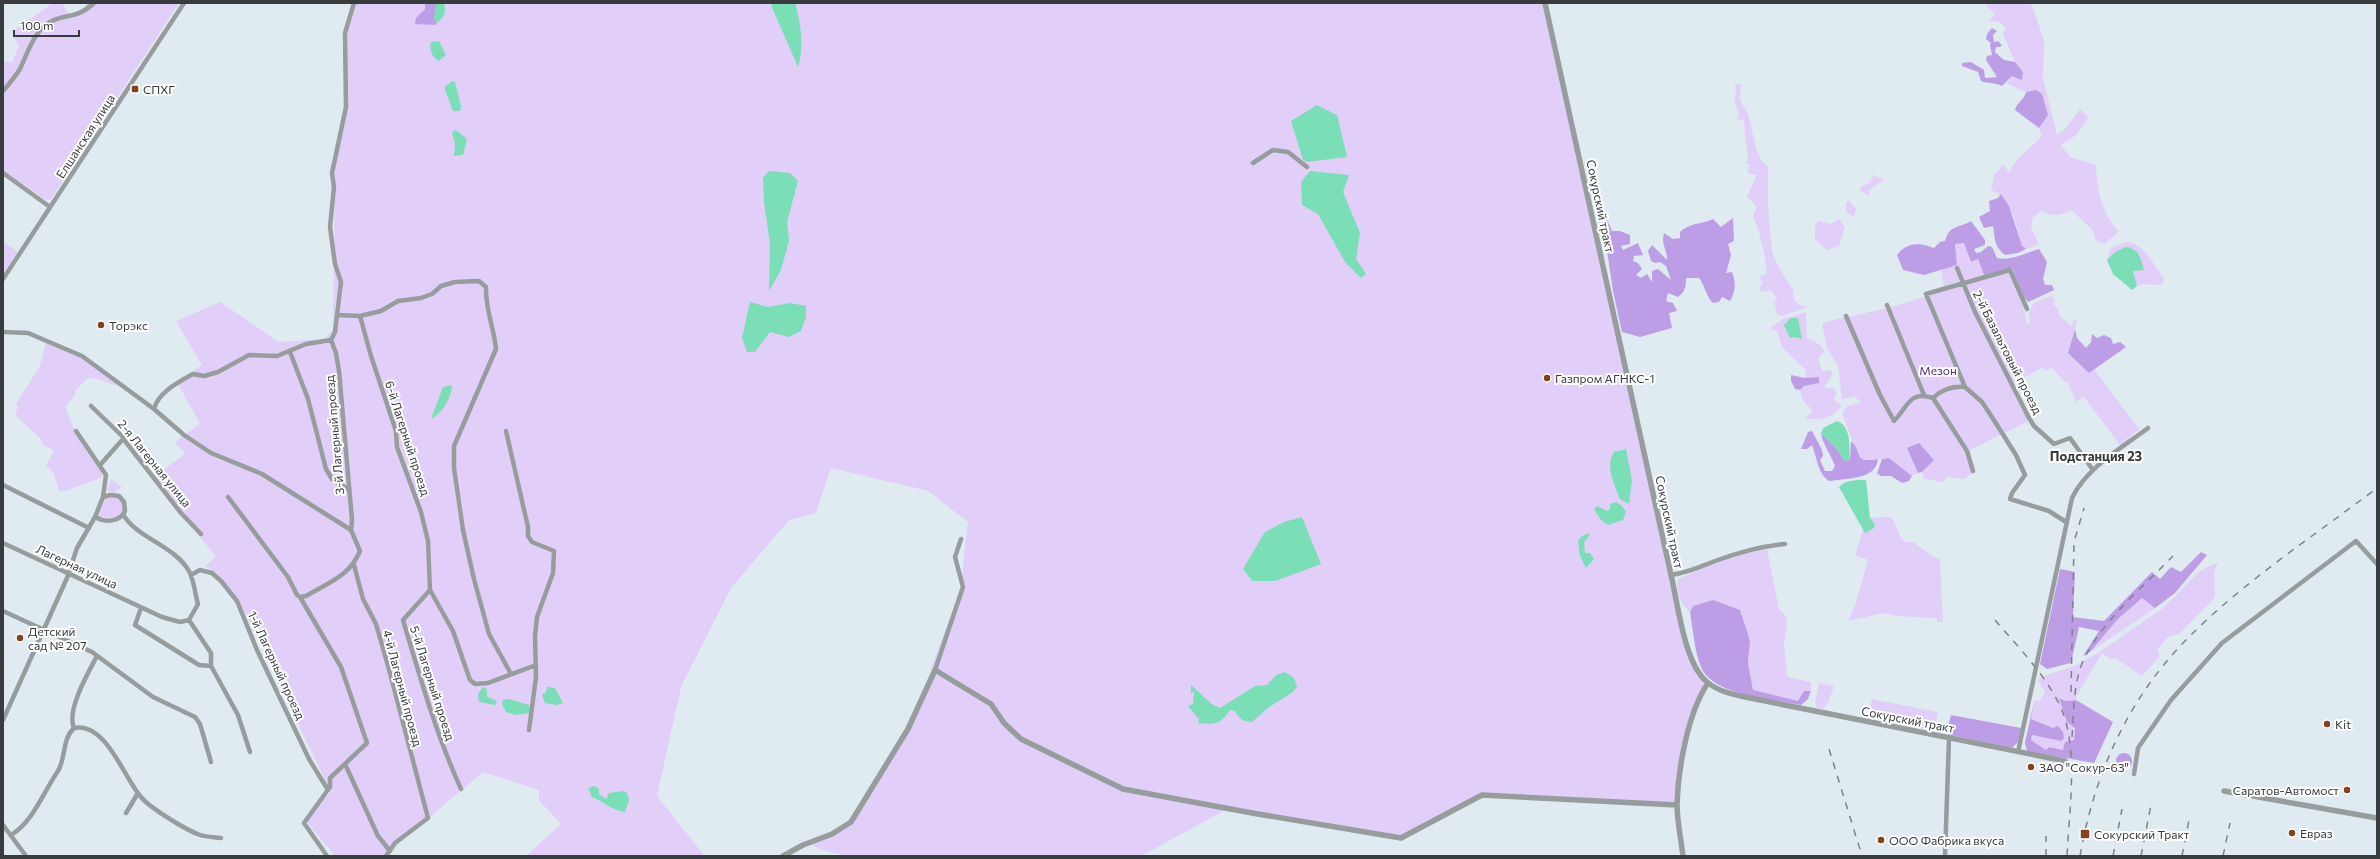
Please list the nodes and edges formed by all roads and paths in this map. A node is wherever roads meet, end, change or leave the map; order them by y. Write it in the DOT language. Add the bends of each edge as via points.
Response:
graph roads {
  1 [pos="94,3"];
  2 [pos="184,3"];
  3 [pos="354,3"];
  4 [pos="1544,3"];
  5 [pos="3,91"];
  6 [pos="1253,163"];
  7 [pos="1307,167"];
  8 [pos="3,173"];
  9 [pos="50,207"];
  10 [pos="1957,268"];
  11 [pos="3,279"];
  12 [pos="1963,283"];
  13 [pos="1887,305"];
  14 [pos="2027,309"];
  15 [pos="338,315"];
  16 [pos="360,316"];
  17 [pos="1846,316"];
  18 [pos="3,332"];
  19 [pos="331,340"];
  20 [pos="290,352"];
  21 [pos="1966,387"];
  22 [pos="1924,395"];
  23 [pos="1933,398"];
  24 [pos="90,406"];
  25 [pos="154,409"];
  26 [pos="2148,428"];
  27 [pos="76,431"];
  28 [pos="506,432"];
  29 [pos="123,439"];
  30 [pos="100,465"];
  31 [pos="2093,470"];
  32 [pos="1974,471"];
  33 [pos="3,485"];
  34 [pos="349,490"];
  35 [pos="104,497"];
  36 [pos="228,497"];
  37 [pos="123,514"];
  38 [pos="95,517"];
  39 [pos="2066,522"];
  40 [pos="89,528"];
  41 [pos="351,530"];
  42 [pos="201,534"];
  43 [pos="961,539"];
  44 [pos="3,543"];
  45 [pos="1785,544"];
  46 [pos="2377,564"];
  47 [pos="354,565"];
  48 [pos="69,573"];
  49 [pos="190,575"];
  50 [pos="1671,575"];
  51 [pos="430,590"];
  52 [pos="298,596"];
  53 [pos="141,608"];
  54 [pos="3,611"];
  55 [pos="190,620"];
  56 [pos="43,629"];
  57 [pos="96,656"];
  58 [pos="536,665"];
  59 [pos="211,666"];
  60 [pos="935,670"];
  61 [pos="511,674"];
  62 [pos="1708,683"];
  63 [pos="3,720"];
  64 [pos="74,728"];
  65 [pos="529,730"];
  66 [pos="1949,738"];
  67 [pos="250,752"];
  68 [pos="2018,752"];
  69 [pos="2065,761"];
  70 [pos="211,762"];
  71 [pos="345,764"];
  72 [pos="2134,774"];
  73 [pos="461,789"];
  74 [pos="328,790"];
  75 [pos="2224,791"];
  76 [pos="138,793"];
  77 [pos="1677,805"];
  78 [pos="126,813"];
  79 [pos="2377,818"];
  80 [pos="3,826"];
  81 [pos="11,835"];
  82 [pos="221,838"];
  83 [pos="390,851"];
  84 [pos="26,856"];
  85 [pos="327,856"];
  86 [pos="386,856"];
  87 [pos="784,856"];
  88 [pos="1683,856"];
  89 [pos="1945,856"];
  1 -- 5 [label="street" via="76,16 59,17 51,22 34,39 19,70"];
  2 -- 9 [label="street, Елшанская улица"];
  3 -- 15 [label="street" via="345,33 346,107 332,172 334,187 330,227 335,264 341,282"];
  4 -- 50 [label="street, Сокурский тракт"];
  6 -- 7 [label="street" via="1273,150 1288,152"];
  8 -- 9 [label="street"];
  9 -- 11 [label="street, Елшанская улица"];
  10 -- 12 [label="street, 2-й Базальтовый проезд"];
  12 -- 14 [label="street" via="2010,270"];
  12 -- 21 [label="street" via="1926,294"];
  12 -- 31 [label="street, 2-й Базальтовый проезд" via="1984,331 2034,426 2054,444 2070,438"];
  13 -- 22 [label="street"];
  15 -- 16 [label="street"];
  15 -- 19 [label="street"];
  16 -- 51 [label="street, 6-й Лагерный проезд" via="396,431 397,448 421,512 428,541"];
  16 -- 61 [label="street" via="382,311 398,301 421,298 432,294 441,286 455,282 484,283 496,349 454,446 454,468 463,530 489,634"];
  17 -- 22 [label="street" via="1894,421 1909,402"];
  18 -- 25 [label="street" via="28,333 82,356"];
  19 -- 20 [label="street" via="306,344"];
  19 -- 34 [label="street, 3-й Лагерный проезд" via="339,370"];
  20 -- 25 [label="street" via="277,356 249,355 214,374 193,374 170,388 155,404"];
  20 -- 34 [label="street" via="308,399 326,469 332,479"];
  21 -- 23 [label="street" via="1950,388"];
  21 -- 39 [label="street" via="1982,402 2016,455 2025,475 2010,499 2049,510"];
  22 -- 23 [label="street"];
  23 -- 32 [label="street" via="1968,452 1970,466"];
  24 -- 29 [label="street, 2-я Лагерная улица" via="124,436"];
  25 -- 41 [label="street" via="184,435 211,453 262,474"];
  26 -- 31 [label="street"];
  27 -- 30 [label="street"];
  28 -- 58 [label="street" via="528,536 532,542 554,551 554,573 537,617"];
  29 -- 30 [label="street"];
  29 -- 42 [label="street, 2-я Лагерная улица" via="181,513"];
  30 -- 35 [label="street" via="107,479"];
  31 -- 39 [label="street" via="2076,490"];
  33 -- 40 [label="street"];
  34 -- 41 [label="street, 3-й Лагерный проезд"];
  35 -- 37 [label="street" via="119,496 125,506"];
  35 -- 38 [label="street"];
  36 -- 52 [label="street" via="288,577"];
  37 -- 38 [label="street" via="118,519 109,520"];
  37 -- 49 [label="street" via="129,522 182,561"];
  38 -- 40 [label="street"];
  39 -- 68 [label="street"];
  40 -- 48 [label="street" via="77,548"];
  41 -- 47 [label="street" via="360,551"];
  43 -- 60 [label="street" via="955,557 963,587"];
  44 -- 48 [label="street, Лагерная улица"];
  45 -- 50 [label="street" via="1736,554 1687,573"];
  46 -- 72 [label="street" via="2356,540 2222,643 2171,700 2138,748"];
  47 -- 52 [label="street" via="343,575 306,596"];
  47 -- 83 [label="street, 4-й Лагерный проезд" via="363,599 376,624 428,818 395,843"];
  48 -- 53 [label="street, Лагерная улица"];
  48 -- 56 [label="street"];
  49 -- 55 [label="street" via="198,604"];
  49 -- 74 [label="street, 1-й Лагерный проезд" via="200,570 212,573 237,601 257,650 309,759"];
  50 -- 62 [label="street, Сокурский тракт" via="1689,651 1698,671"];
  51 -- 61 [label="street, 6-й Лагерный проезд" via="453,632 470,680 475,684 488,683"];
  51 -- 73 [label="street, 5-й Лагерный проезд" via="403,620 424,692 447,759"];
  52 -- 71 [label="street" via="341,667 365,736 367,744"];
  53 -- 55 [label="street, Лагерная улица" via="173,622"];
  53 -- 59 [label="street" via="135,626 199,665"];
  54 -- 56 [label="street"];
  55 -- 59 [label="street" via="211,653"];
  56 -- 57 [label="street" via="71,640"];
  56 -- 63 [label="street"];
  57 -- 64 [label="street" via="73,707 71,717"];
  57 -- 70 [label="street" via="154,697 195,717 200,724"];
  58 -- 61 [label="street, 6-й Лагерный проезд"];
  58 -- 65 [label="street"];
  59 -- 67 [label="street" via="238,715"];
  60 -- 77 [label="street" via="991,704 1004,723 1021,739 1123,789 1252,814 1401,838 1482,796"];
  60 -- 87 [label="street" via="908,729 851,822 832,834 803,845"];
  62 -- 66 [label="street, Сокурский тракт" via="1718,689 1750,698"];
  62 -- 77 [label="street" via="1696,706 1681,773"];
  64 -- 76 [label="street" via="86,729 104,742"];
  64 -- 81 [label="street" via="67,738 58,771 27,822"];
  66 -- 68 [label="street, Сокурский тракт"];
  66 -- 89 [label="street"];
  68 -- 69 [label="street, Сокурский тракт"];
  71 -- 74 [label="street" via="330,778"];
  71 -- 83 [label="street" via="378,836"];
  74 -- 85 [label="street" via="304,823"];
  75 -- 79 [label="street"];
  76 -- 78 [label="street"];
  76 -- 82 [label="street" via="150,806 199,835"];
  77 -- 88 [label="street"];
  80 -- 81 [label="street"];
  81 -- 84 [label="street"];
  83 -- 86 [label="street"];
}
